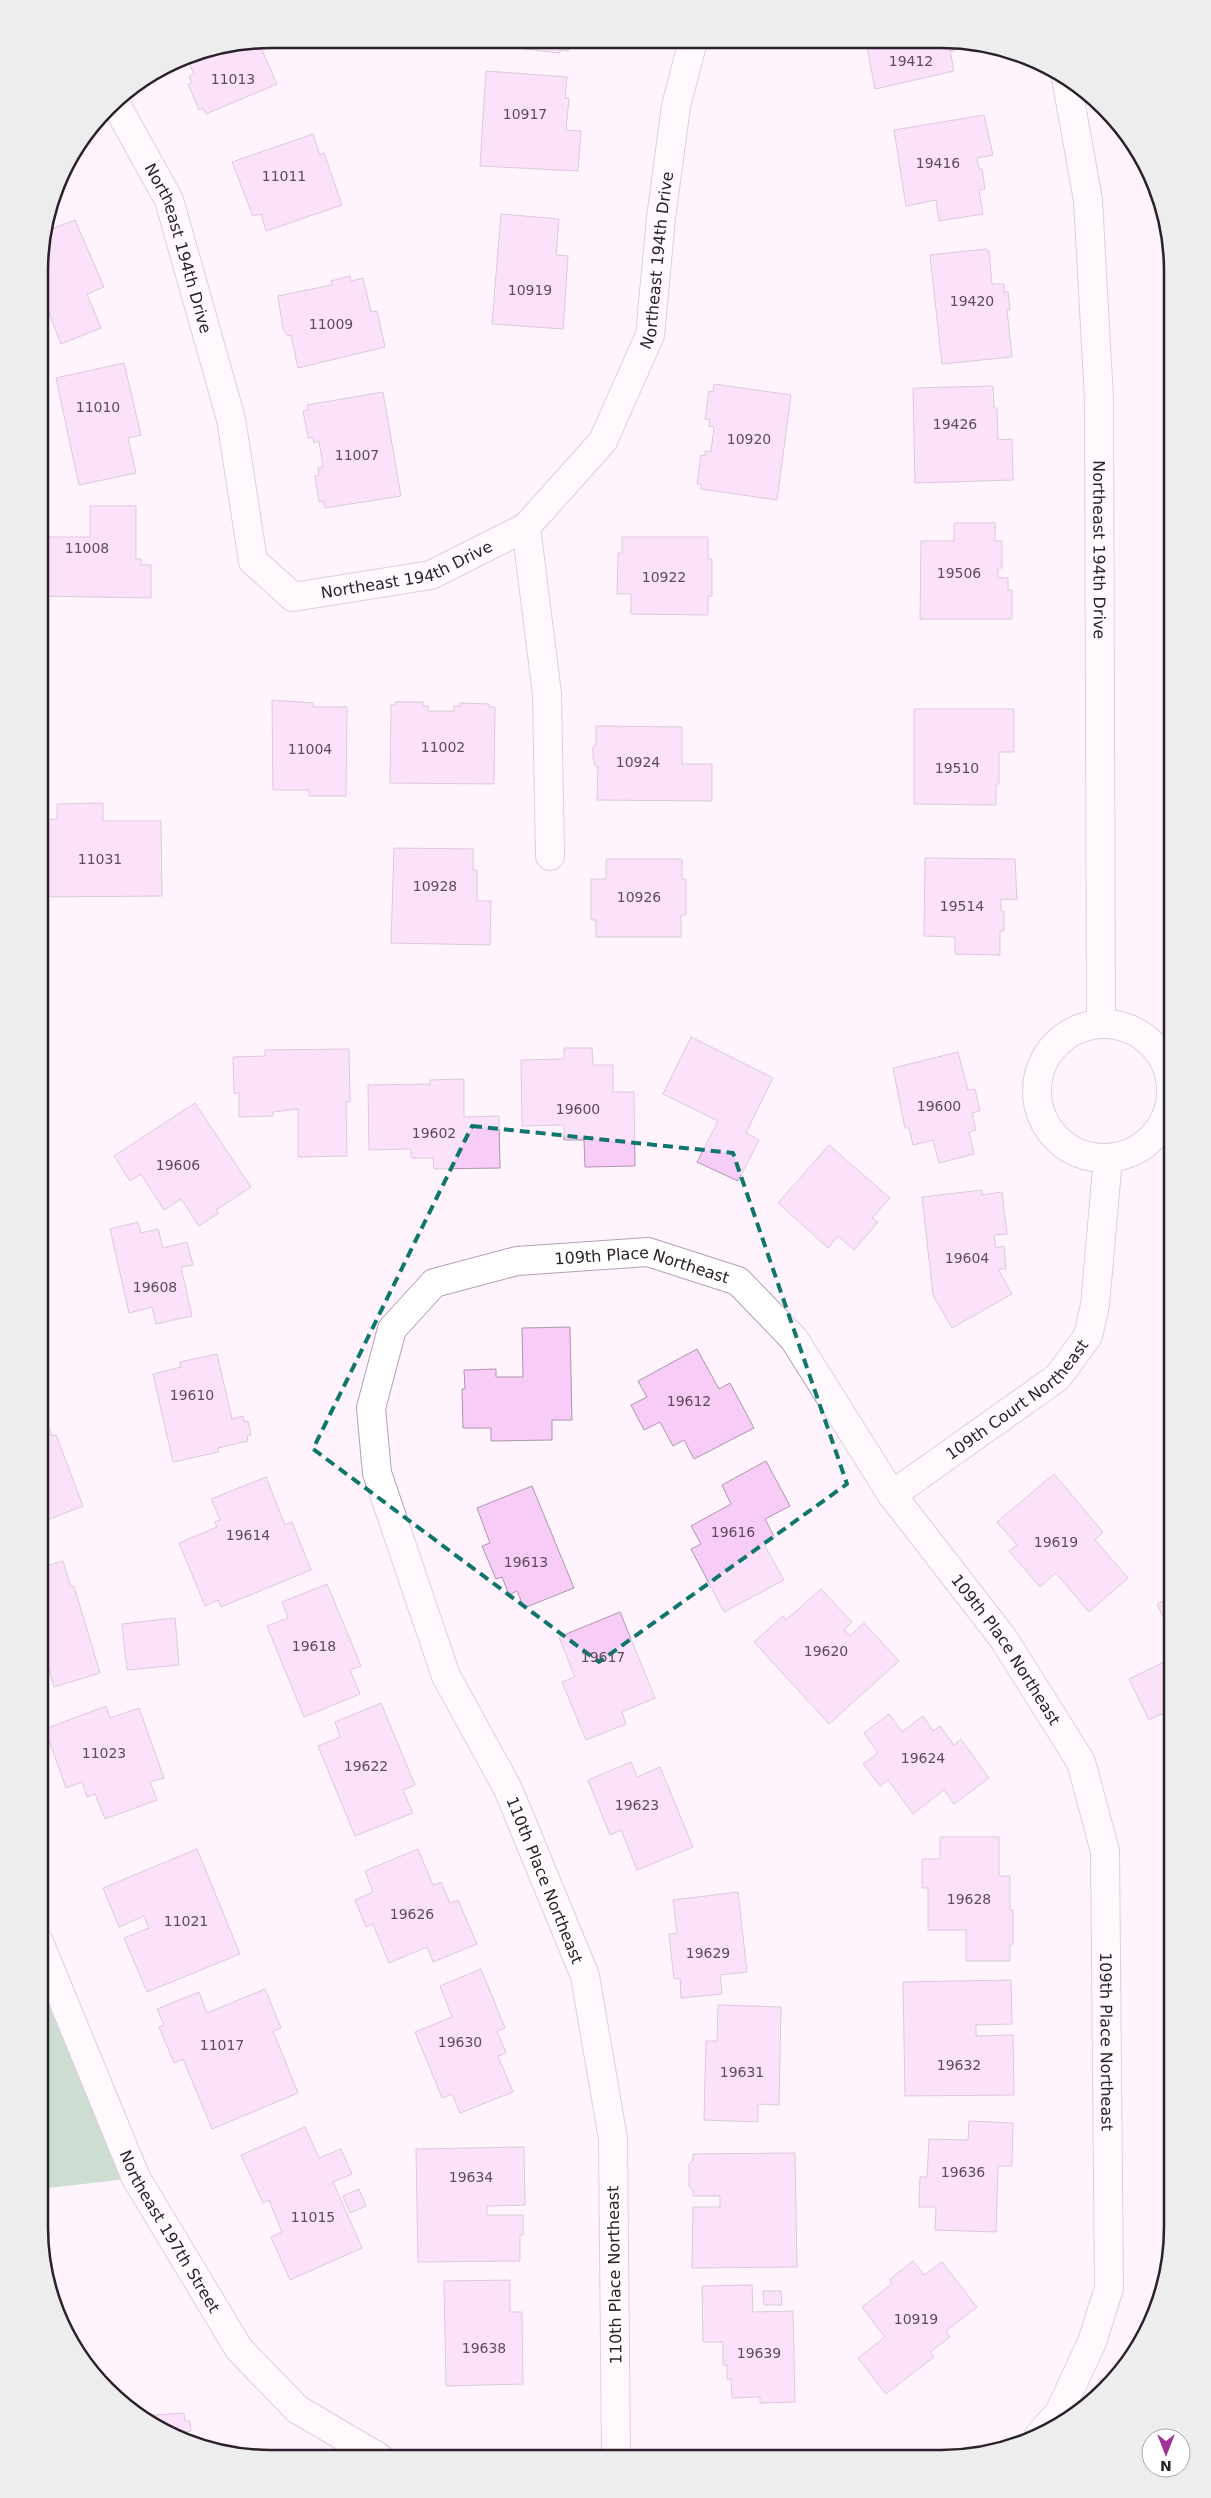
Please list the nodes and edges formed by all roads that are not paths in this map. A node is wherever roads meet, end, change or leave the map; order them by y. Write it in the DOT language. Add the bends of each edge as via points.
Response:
graph roads {
  1 [pos="691,48"];
  2 [pos="1068,88"];
  3 [pos="118,108"];
  4 [pos="526,527"];
  5 [pos="550,856"];
  6 [pos="1101,1023"];
  7 [pos="1164,1059"];
  8 [pos="1164,1121"];
  9 [pos="1108,1158"];
  10 [pos="392,1329"];
  11 [pos="892,1494"];
  12 [pos="48,1964"];
  13 [pos="1052,2421"];
  14 [pos="366,2450"];
  15 [pos="616,2450"];
  1 -- 4 [label="street, Northeast 194th Drive" via="676,106 650,335 603,441"];
  2 -- 6 [label="street, Northeast 194th Drive" via="1088,200 1099,400"];
  3 -- 4 [label="street, Northeast 194th Drive" via="169,200 231,419 252,560 293,597 432,575"];
  4 -- 5 [label="street" via="547,694"];
  6 -- 7 [label="street" via="1120,1025 1138,1032 1154,1044"];
  6 -- 9 [label="street" via="1082,1026 1051,1049 1037,1084 1044,1122 1055,1137 1070,1149 1088,1156"];
  8 -- 9 [label="street" via="1144,1146"];
  9 -- 11 [label="street, 109th Court Northeast" via="1095,1305 1088,1336 1058,1377"];
  10 -- 11 [label="street, 109th Place Northeast" via="434,1283 517,1261 648,1252 738,1281 794,1339"];
  10 -- 15 [label="street, 110th Place Northeast" via="371,1408 378,1473 446,1676 508,1789 585,1976 613,2139"];
  11 -- 13 [label="street, 109th Place Northeast" via="1003,1638 1081,1762 1105,1851 1109,2288 1092,2342 1059,2413"];
  12 -- 14 [label="street, Northeast 197th Street" via="136,2178 239,2349 297,2409"];
}
